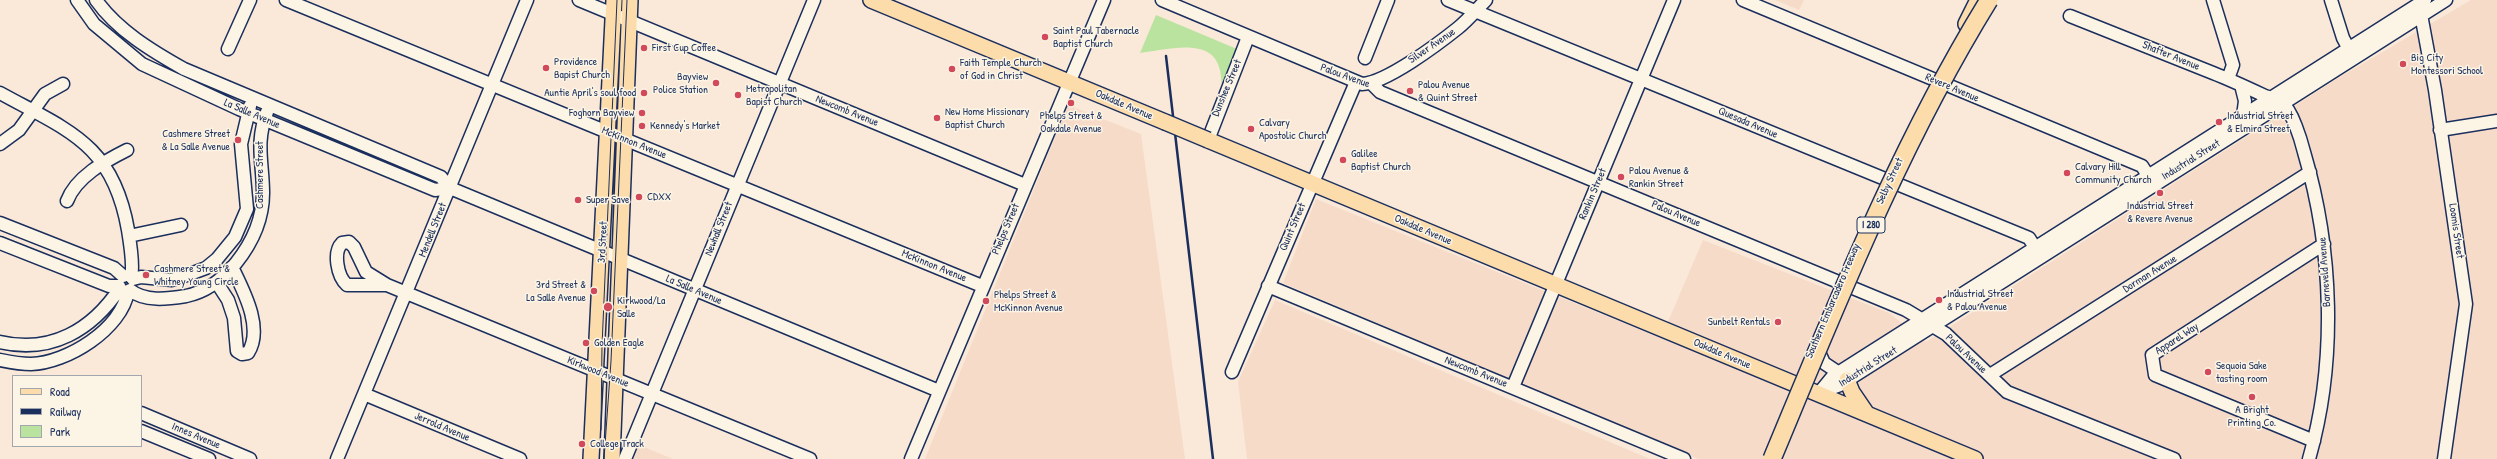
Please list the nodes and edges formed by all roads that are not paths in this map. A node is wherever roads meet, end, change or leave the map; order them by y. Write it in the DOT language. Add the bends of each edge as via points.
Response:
graph roads {
  1 [pos="77,0"];
  2 [pos="96,0"];
  3 [pos="250,0"];
  4 [pos="286,0"];
  5 [pos="527,0"];
  6 [pos="579,0"];
  7 [pos="630,0"];
  8 [pos="814,0"];
  9 [pos="871,0"];
  10 [pos="1104,0"];
  11 [pos="1162,0"];
  12 [pos="1388,0"];
  13 [pos="1448,0"];
  14 [pos="1486,0"];
  15 [pos="1674,0"];
  16 [pos="1743,0"];
  17 [pos="1979,0"];
  18 [pos="1988,0"];
  19 [pos="2213,0"];
  20 [pos="2331,0"];
  21 [pos="2446,0"];
  22 [pos="2421,5"];
  23 [pos="613,7"];
  24 [pos="1475,11"];
  25 [pos="2070,16"];
  26 [pos="629,21"];
  27 [pos="1248,37"];
  28 [pos="228,49"];
  29 [pos="2351,53"];
  30 [pos="1365,58"];
  31 [pos="1943,76"];
  32 [pos="1641,78"];
  33 [pos="2228,79"];
  34 [pos="1069,82"];
  35 [pos="1356,82"];
  36 [pos="780,83"];
  37 [pos="1371,83"];
  38 [pos="63,84"];
  39 [pos="493,85"];
  40 [pos="2241,85"];
  41 [pos="0,93"];
  42 [pos="253,99"];
  43 [pos="2277,101"];
  44 [pos="269,106"];
  45 [pos="31,110"];
  46 [pos="248,112"];
  47 [pos="2243,116"];
  48 [pos="264,119"];
  49 [pos="2497,121"];
  50 [pos="2440,130"];
  51 [pos="608,132"];
  52 [pos="624,139"];
  53 [pos="1208,140"];
  54 [pos="0,144"];
  55 [pos="127,150"];
  56 [pos="103,164"];
  57 [pos="2310,172"];
  58 [pos="2150,180"];
  59 [pos="1598,181"];
  60 [pos="1888,182"];
  61 [pos="1311,183"];
  62 [pos="737,185"];
  63 [pos="1025,185"];
  64 [pos="450,188"];
  65 [pos="66,201"];
  66 [pos="0,223"];
  67 [pos="181,225"];
  68 [pos="129,236"];
  69 [pos="0,243"];
  70 [pos="2324,244"];
  71 [pos="602,252"];
  72 [pos="2038,252"];
  73 [pos="619,258"];
  74 [pos="232,267"];
  75 [pos="126,283"];
  76 [pos="217,283"];
  77 [pos="1844,284"];
  78 [pos="1555,285"];
  79 [pos="386,286"];
  80 [pos="982,286"];
  81 [pos="1268,286"];
  82 [pos="694,290"];
  83 [pos="406,294"];
  84 [pos="1929,322"];
  85 [pos="0,342"];
  86 [pos="1817,348"];
  87 [pos="0,360"];
  88 [pos="597,372"];
  89 [pos="1232,372"];
  90 [pos="1843,376"];
  91 [pos="1990,376"];
  92 [pos="615,379"];
  93 [pos="1513,387"];
  94 [pos="1801,387"];
  95 [pos="939,391"];
  96 [pos="364,394"];
  97 [pos="652,394"];
  98 [pos="1818,394"];
  99 [pos="142,413"];
  100 [pos="1866,414"];
  101 [pos="142,430"];
  102 [pos="2314,441"];
  103 [pos="209,459"];
  104 [pos="250,459"];
  105 [pos="337,459"];
  106 [pos="520,459"];
  107 [pos="591,459"];
  108 [pos="612,459"];
  109 [pos="625,459"];
  110 [pos="810,459"];
  111 [pos="911,459"];
  112 [pos="1684,459"];
  113 [pos="1767,459"];
  114 [pos="1772,459"];
  115 [pos="1975,459"];
  116 [pos="2174,459"];
  117 [pos="2309,459"];
  118 [pos="2444,459"];
  1 -- 46 [label="street, La Salle Avenue" via="94,24 142,64"];
  2 -- 42 [label="street, La Salle Avenue" via="106,14 152,51 184,70"];
  3 -- 28 [label="street"];
  4 -- 39 [label="street, McKinnon Avenue"];
  5 -- 39 [label="street, Mendell Street"];
  6 -- 23 [label="street, Newcomb Avenue"];
  7 -- 26 [label="main road, 3rd Street"];
  8 -- 36 [label="street, Newhall Street"];
  9 -- 34 [label="main road, Oakdale Avenue"];
  10 -- 34 [label="street, Phelps Street"];
  11 -- 27 [label="street, Palou Avenue"];
  12 -- 30 [label="street"];
  13 -- 24 [label="street, Quesada Avenue"];
  14 -- 24 [label="street, Silver Avenue"];
  15 -- 32 [label="street, Rankin Street"];
  16 -- 31 [label="street, Revere Avenue"];
  17 -- 31 [label="highway"];
  18 -- 31 [label="highway, Southern Embarcadero Freeway / I 280, bridge"];
  18 -- 114 [label="highway, Southern Embarcadero Freeway / I 280, bridge" via="1926,113 1874,217"];
  19 -- 33 [label="street" via="2233,65"];
  20 -- 29 [label="street"];
  21 -- 22 [label="street, Industrial Street"];
  22 -- 29 [label="street, Industrial Street"];
  22 -- 50 [label="street, Loomis Street"];
  23 -- 26 [label="street, Newcomb Avenue"];
  23 -- 51 [label="main road, 3rd Street"];
  24 -- 32 [label="street, Quesada Avenue"];
  24 -- 37 [label="street, Silver Avenue" via="1458,28 1385,77"];
  25 -- 33 [label="street, Shafter Avenue"];
  26 -- 36 [label="street, Newcomb Avenue"];
  26 -- 52 [label="main road, 3rd Street"];
  27 -- 35 [label="street, Palou Avenue"];
  27 -- 53 [label="street, Dunshee Street"];
  29 -- 43 [label="street, Industrial Street"];
  31 -- 58 [label="street, Revere Avenue" via="2142,166"];
  31 -- 60 [label="street, Selby Street"];
  31 -- 113 [label="highway, Southern Embarcadero Freeway / I 280" via="1905,141 1869,215"];
  32 -- 59 [label="street, Rankin Street"];
  32 -- 60 [label="street, Quesada Avenue"];
  33 -- 40 [label="street, Shafter Avenue"];
  34 -- 53 [label="main road, Oakdale Avenue, bridge"];
  34 -- 63 [label="street, Phelps Street"];
  35 -- 37 [label="street, Palou Avenue"];
  35 -- 61 [label="street, Quint Street"];
  36 -- 62 [label="street, Newhall Street"];
  36 -- 63 [label="street, Newcomb Avenue"];
  37 -- 59 [label="street, Palou Avenue" via="1384,94"];
  38 -- 45 [label="street" via="45,94"];
  39 -- 51 [label="street, McKinnon Avenue"];
  39 -- 64 [label="street, Mendell Street"];
  40 -- 43 [label="street, Shafter Avenue"];
  40 -- 47 [label="street" via="2245,101"];
  41 -- 45 [label="street"];
  42 -- 44 [label="street, La Salle Avenue"];
  42 -- 46 [label="street, Cashmere Street"];
  43 -- 47 [label="street, Industrial Street"];
  43 -- 57 [label="street, Barneveld Avenue" via="2296,128"];
  43 -- 58 [label="street, Industrial Street"];
  44 -- 48 [label="street, Cashmere Street"];
  44 -- 64 [label="street, La Salle Avenue" via="440,177"];
  45 -- 54 [label="street" via="19,130"];
  45 -- 56 [label="street" via="59,124 88,144"];
  46 -- 48 [label="street, La Salle Avenue"];
  46 -- 75 [label="street, Cashmere Street" via="241,144 246,209 235,237 206,268 172,280 140,277"];
  47 -- 58 [label="street, Industrial Street"];
  48 -- 64 [label="street, La Salle Avenue" via="435,190"];
  48 -- 74 [label="street, Cashmere Street" via="259,144 262,211 251,240"];
  49 -- 50 [label="street"];
  50 -- 118 [label="street, Loomis Street" via="2466,304"];
  51 -- 52 [label="street, McKinnon Avenue"];
  51 -- 71 [label="main road, 3rd Street"];
  52 -- 62 [label="street, McKinnon Avenue"];
  52 -- 73 [label="main road, 3rd Street"];
  53 -- 61 [label="main road, Oakdale Avenue"];
  55 -- 56 [label="street"];
  56 -- 65 [label="street" via="71,190"];
  56 -- 68 [label="street" via="112,175"];
  57 -- 70 [label="street, Barneveld Avenue"];
  57 -- 91 [label="street, Dorman Avenue"];
  58 -- 72 [label="street, Industrial Street"];
  59 -- 77 [label="street, Palou Avenue"];
  59 -- 78 [label="street, Rankin Street"];
  60 -- 72 [label="street, Quesada Avenue" via="1900,184 2029,238"];
  60 -- 77 [label="street, Selby Street"];
  61 -- 78 [label="main road, Oakdale Avenue"];
  61 -- 81 [label="street, Quint Street"];
  62 -- 80 [label="street, McKinnon Avenue"];
  62 -- 82 [label="street, Newhall Street"];
  63 -- 80 [label="street, Phelps Street"];
  64 -- 71 [label="street, La Salle Avenue"];
  64 -- 83 [label="street, Mendell Street"];
  66 -- 75 [label="street, Cashmere Street" via="114,268"];
  67 -- 68 [label="street"];
  68 -- 75 [label="street" via="130,256 134,268"];
  69 -- 75 [label="street, Cashmere Street" via="110,286"];
  70 -- 102 [label="street, Barneveld Avenue" via="2328,330 2323,386"];
  70 -- 102 [label="street, Apparel Way" via="2152,355 2155,375"];
  71 -- 73 [label="street, La Salle Avenue"];
  71 -- 88 [label="main road, 3rd Street"];
  72 -- 84 [label="street, Industrial Street"];
  73 -- 82 [label="street, La Salle Avenue"];
  73 -- 92 [label="main road, 3rd Street"];
  74 -- 76 [label="street, Cashmere Street"];
  74 -- 76 [label="street" via="249,305 253,328 252,347 248,353 242,354 237,351 234,318 228,300"];
  75 -- 76 [label="street, Cashmere Street" via="136,295 170,299 196,294"];
  75 -- 85 [label="street" via="91,322 63,339 28,346"];
  75 -- 87 [label="street" via="125,302 114,320 92,340 70,353 32,364"];
  77 -- 84 [label="street, Palou Avenue"];
  77 -- 86 [label="street, Selby Street"];
  78 -- 93 [label="street, Rankin Street"];
  78 -- 94 [label="main road, Oakdale Avenue"];
  79 -- 79 [label="street, Kirkwood Avenue" via="366,272 349,242 342,243 337,248 346,286"];
  79 -- 83 [label="street, Kirkwood Avenue"];
  80 -- 95 [label="street, Phelps Street"];
  81 -- 89 [label="street, Quint Street"];
  81 -- 93 [label="street, Newcomb Avenue"];
  82 -- 95 [label="street, La Salle Avenue"];
  82 -- 97 [label="street, Newhall Street"];
  83 -- 88 [label="street, Kirkwood Avenue"];
  83 -- 96 [label="street, Mendell Street"];
  84 -- 90 [label="street, Industrial Street"];
  84 -- 91 [label="street, Palou Avenue" via="1946,334"];
  86 -- 90 [label="street" via="1824,363"];
  86 -- 94 [label="street, Selby Street"];
  88 -- 92 [label="street, Kirkwood Avenue"];
  88 -- 107 [label="main road, 3rd Street"];
  90 -- 98 [label="street, Industrial Street"];
  90 -- 100 [label="main road"];
  91 -- 116 [label="street, Palou Avenue" via="2008,392"];
  92 -- 97 [label="street, Kirkwood Avenue"];
  92 -- 108 [label="main road, 3rd Street"];
  93 -- 112 [label="street, Newcomb Avenue"];
  94 -- 98 [label="main road, Oakdale Avenue"];
  94 -- 114 [label="street, Selby Street"];
  95 -- 111 [label="street, Phelps Street"];
  96 -- 105 [label="street, Mendell Street"];
  96 -- 106 [label="street, Jerrold Avenue"];
  97 -- 109 [label="street, Newhall Street"];
  97 -- 110 [label="street, Kirkwood Avenue"];
  98 -- 100 [label="main road, Oakdale Avenue"];
  99 -- 104 [label="street, Innes Avenue"];
  100 -- 115 [label="main road, Oakdale Avenue"];
  101 -- 103 [label="street, Innes Avenue"];
  102 -- 117 [label="street, Barneveld Avenue"];
}
